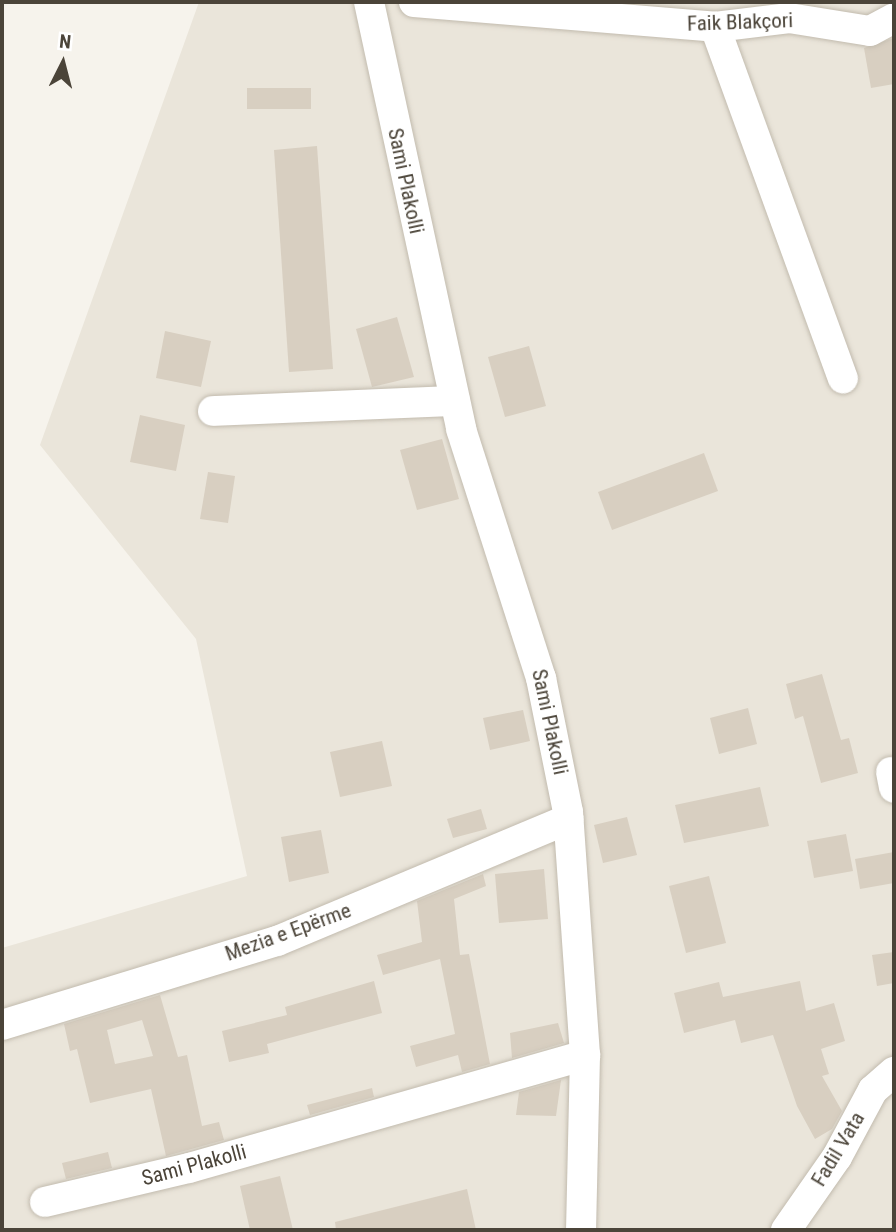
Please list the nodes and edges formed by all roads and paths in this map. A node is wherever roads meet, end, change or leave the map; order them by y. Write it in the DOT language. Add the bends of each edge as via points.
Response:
graph roads {
  1 [pos="369,2"];
  2 [pos="414,2"];
  3 [pos="894,18"];
  4 [pos="715,27"];
  5 [pos="843,378"];
  6 [pos="455,401"];
  7 [pos="214,411"];
  8 [pos="568,819"];
  9 [pos="2,1025"];
  10 [pos="585,1055"];
  11 [pos="894,1072"];
  12 [pos="45,1202"];
  13 [pos="581,1230"];
  14 [pos="786,1230"];
  1 -- 6 [label="street, Sami Plakolli"];
  2 -- 4 [label="street, Faik Blakçori"];
  3 -- 4 [label="street, Faik Blakçori" via="870,31 789,18"];
  4 -- 5 [label="street"];
  6 -- 7 [label="street"];
  6 -- 8 [label="street, Sami Plakolli" via="541,678"];
  8 -- 9 [label="street, Mezia e Epërme" via="276,941"];
  8 -- 10 [label="street, Sami Plakolli"];
  10 -- 12 [label="street, Sami Plakolli" via="189,1168"];
  10 -- 13 [label="street, Sami Plakolli"];
  11 -- 14 [label="street, Fadil Vata" via="873,1090 837,1157"];
}
